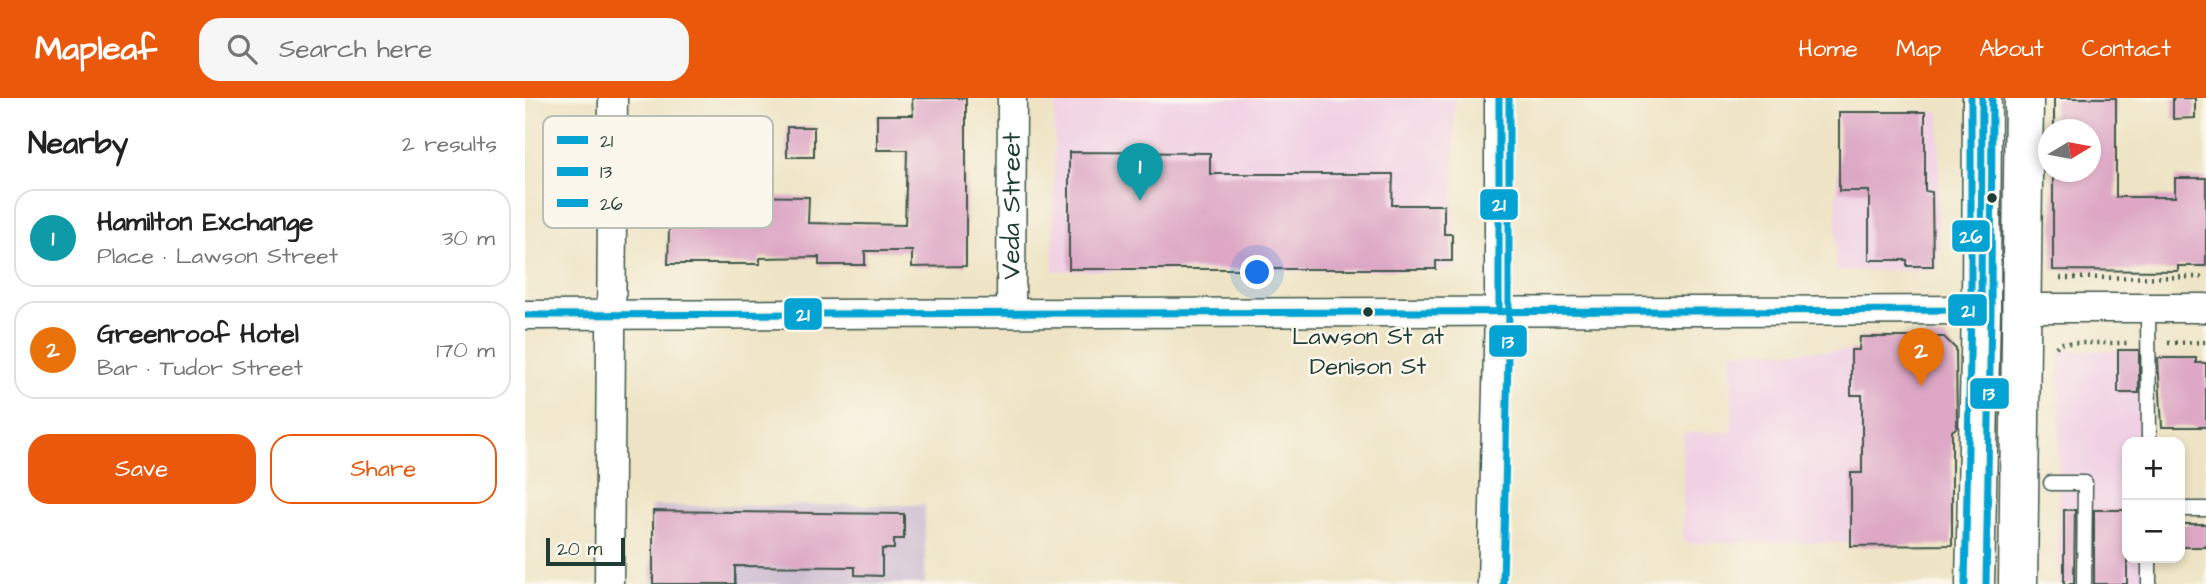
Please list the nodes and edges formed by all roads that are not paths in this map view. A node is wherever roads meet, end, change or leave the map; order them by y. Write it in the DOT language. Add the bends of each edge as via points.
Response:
graph roads {
  1 [pos="613,98"];
  2 [pos="1012,98"];
  3 [pos="1499,98"];
  4 [pos="1982,98"];
  5 [pos="2024,98"];
  6 [pos="613,116"];
  7 [pos="612,228"];
  8 [pos="2023,308"];
  9 [pos="2148,308"];
  10 [pos="2206,308"];
  11 [pos="1981,310"];
  12 [pos="1499,311"];
  13 [pos="1011,313"];
  14 [pos="525,315"];
  15 [pos="612,315"];
  16 [pos="2149,437"];
  17 [pos="2051,483"];
  18 [pos="2185,509"];
  19 [pos="2206,509"];
  20 [pos="2149,563"];
  21 [pos="610,584"];
  22 [pos="1492,584"];
  23 [pos="1975,584"];
  24 [pos="2018,584"];
  25 [pos="2084,584"];
  26 [pos="2149,584"];
  1 -- 6 [label="street"];
  2 -- 13 [label="street, Veda Street"];
  3 -- 12 [label="street"];
  4 -- 11 [label="main road"];
  5 -- 8 [label="main road"];
  7 -- 15 [label="street"];
  8 -- 9 [label="street"];
  8 -- 24 [label="main road"];
  9 -- 10 [label="street"];
  9 -- 16 [label="lane"];
  11 -- 12 [label="street"];
  11 -- 23 [label="main road"];
  12 -- 13 [label="street"];
  12 -- 22 [label="street"];
  13 -- 15 [label="street"];
  14 -- 15 [label="street"];
  15 -- 21 [label="street"];
  17 -- 25 [label="lane" via="2085,483"];
  18 -- 19 [label="lane"];
  20 -- 26 [label="lane"];
}
